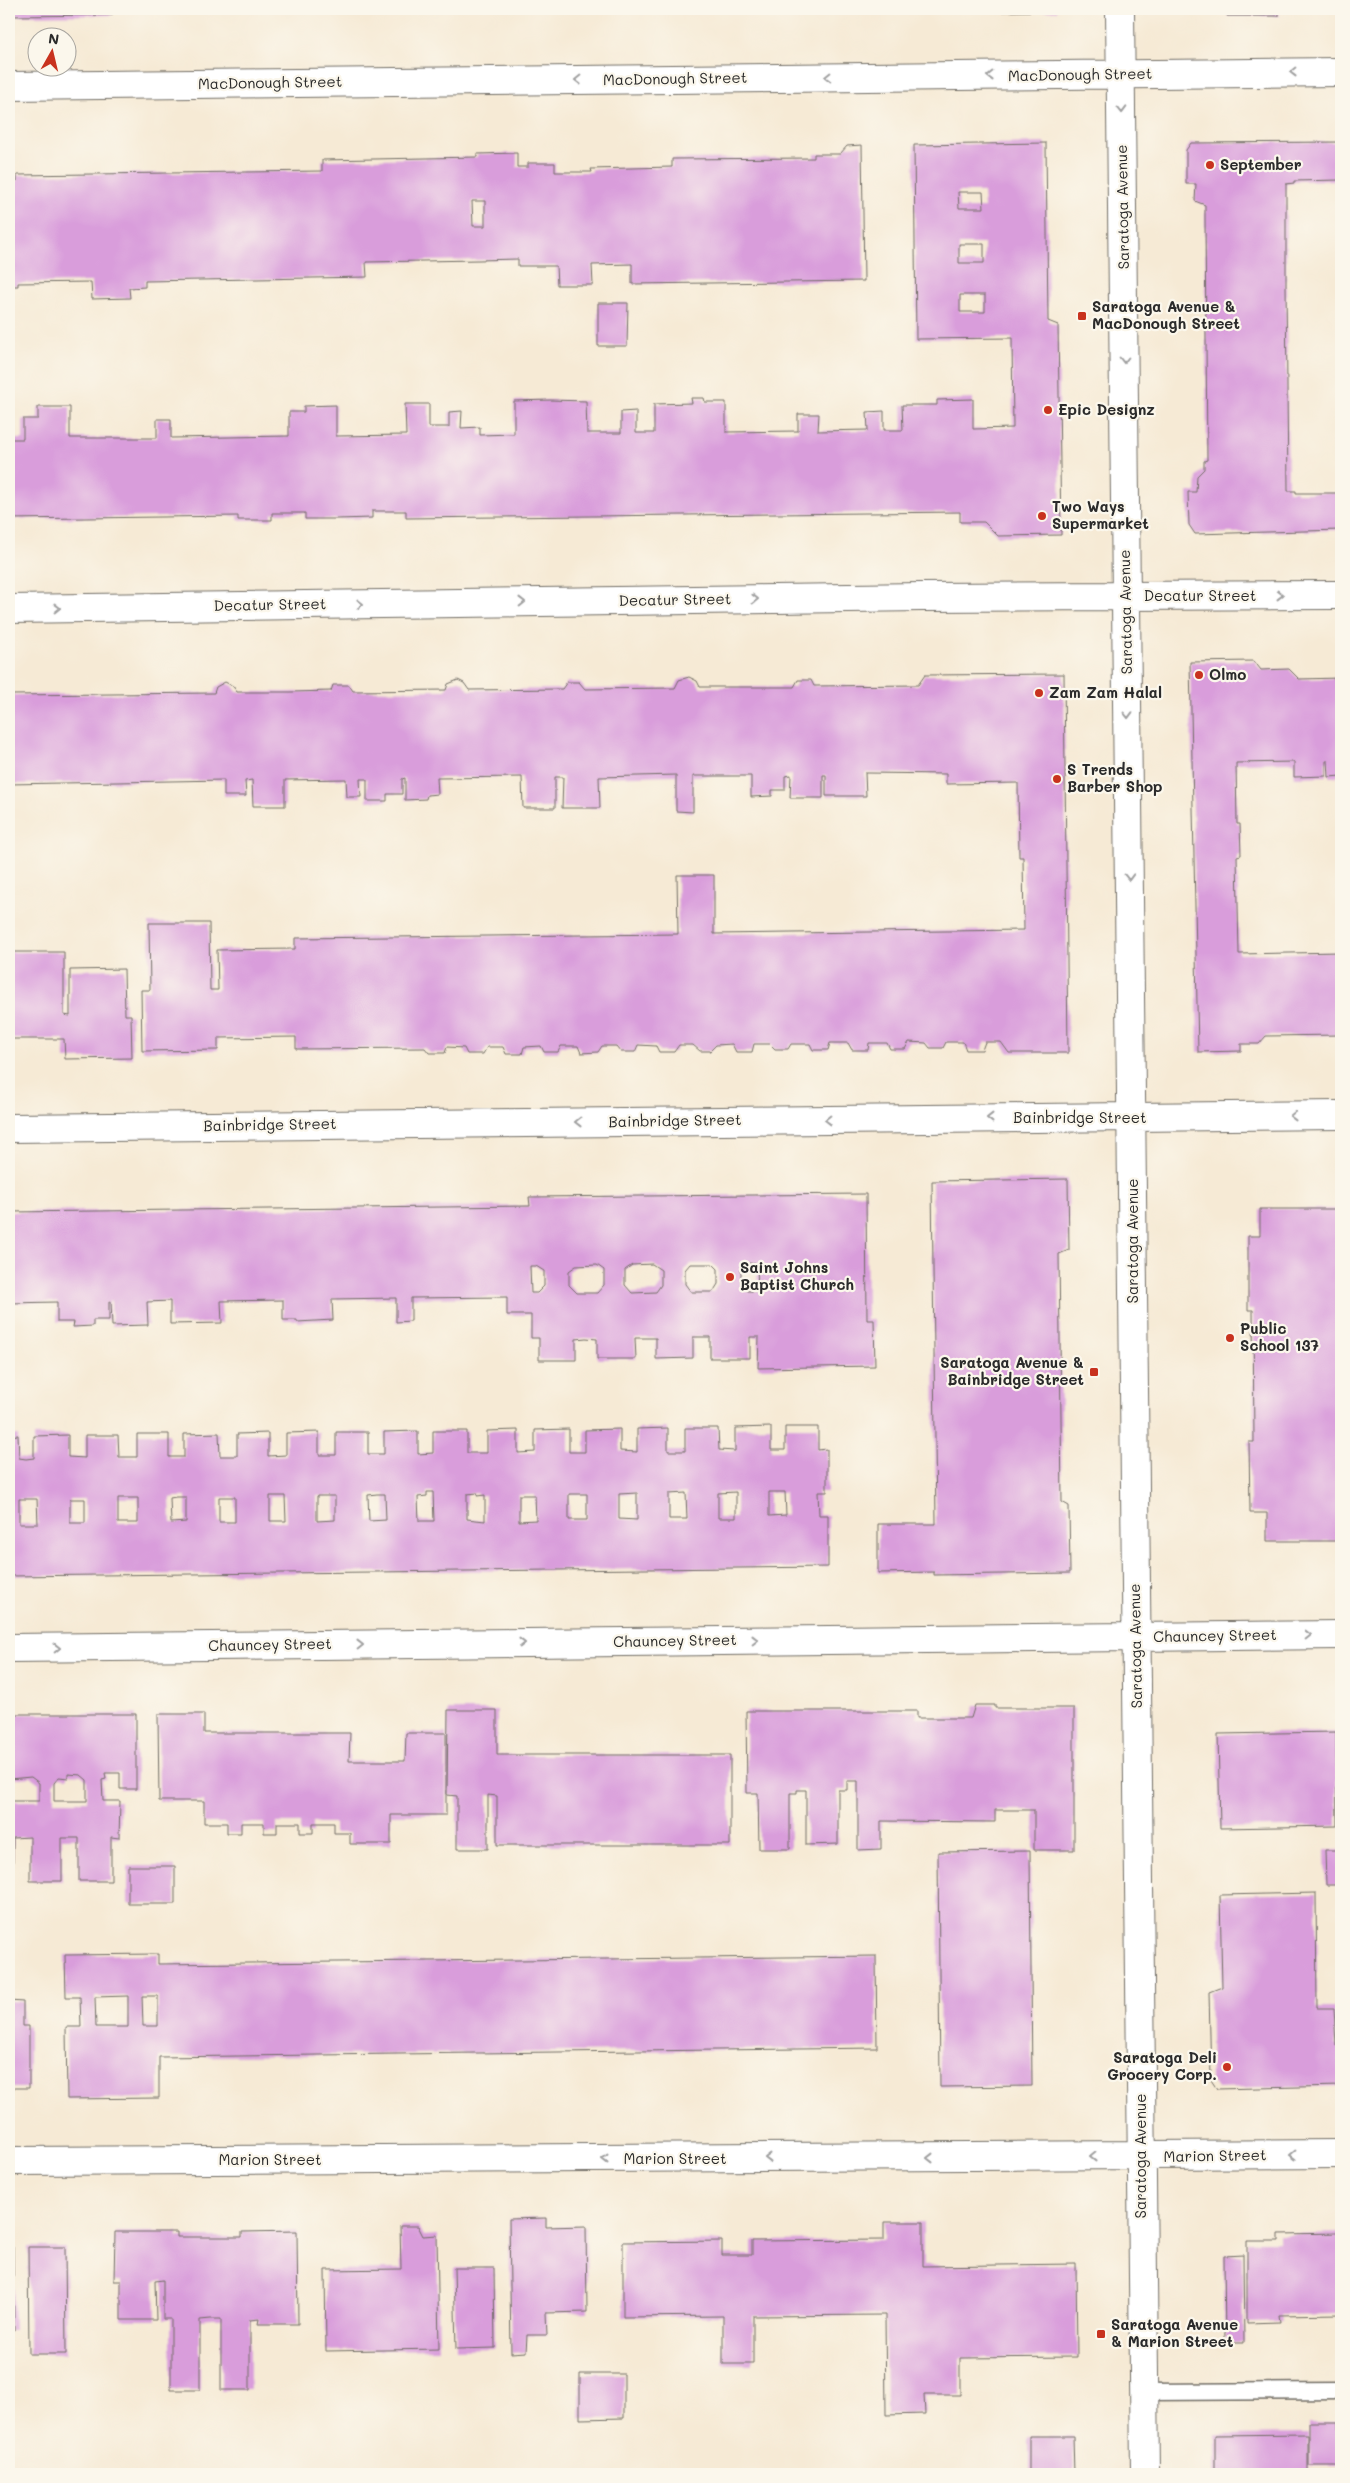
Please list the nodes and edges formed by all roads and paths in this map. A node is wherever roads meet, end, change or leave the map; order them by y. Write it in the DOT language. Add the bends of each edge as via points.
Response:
graph roads {
  1 [pos="1120,9"];
  2 [pos="1341,72"];
  3 [pos="1121,74"];
  4 [pos="9,86"];
  5 [pos="1341,595"];
  6 [pos="1126,597"];
  7 [pos="9,609"];
  8 [pos="1341,1115"];
  9 [pos="1132,1117"];
  10 [pos="9,1128"];
  11 [pos="1341,1635"];
  12 [pos="1137,1637"];
  13 [pos="9,1648"];
  14 [pos="1341,2154"];
  15 [pos="1141,2156"];
  16 [pos="9,2161"];
  17 [pos="1341,2391"];
  18 [pos="1144,2392"];
  19 [pos="1145,2474"];
  1 -- 3 [label="street, Saratoga Avenue"];
  2 -- 3 [label="street, MacDonough Street, one-way"];
  3 -- 4 [label="street, MacDonough Street, one-way"];
  3 -- 6 [label="street, Saratoga Avenue, one-way"];
  6 -- 5 [label="street, Decatur Street, one-way"];
  7 -- 6 [label="street, Decatur Street, one-way"];
  6 -- 9 [label="street, Saratoga Avenue, one-way"];
  8 -- 9 [label="street, Bainbridge Street, one-way"];
  9 -- 10 [label="street, Bainbridge Street, one-way"];
  9 -- 12 [label="street, Saratoga Avenue"];
  12 -- 11 [label="street, Chauncey Street, one-way"];
  13 -- 12 [label="street, Chauncey Street, one-way"];
  12 -- 15 [label="street, Saratoga Avenue"];
  14 -- 15 [label="street, Marion Street, one-way"];
  15 -- 16 [label="street, Marion Street, one-way"];
  15 -- 18 [label="street, Saratoga Avenue"];
  17 -- 18 [label="lane"];
  18 -- 19 [label="street, Saratoga Avenue"];
}
